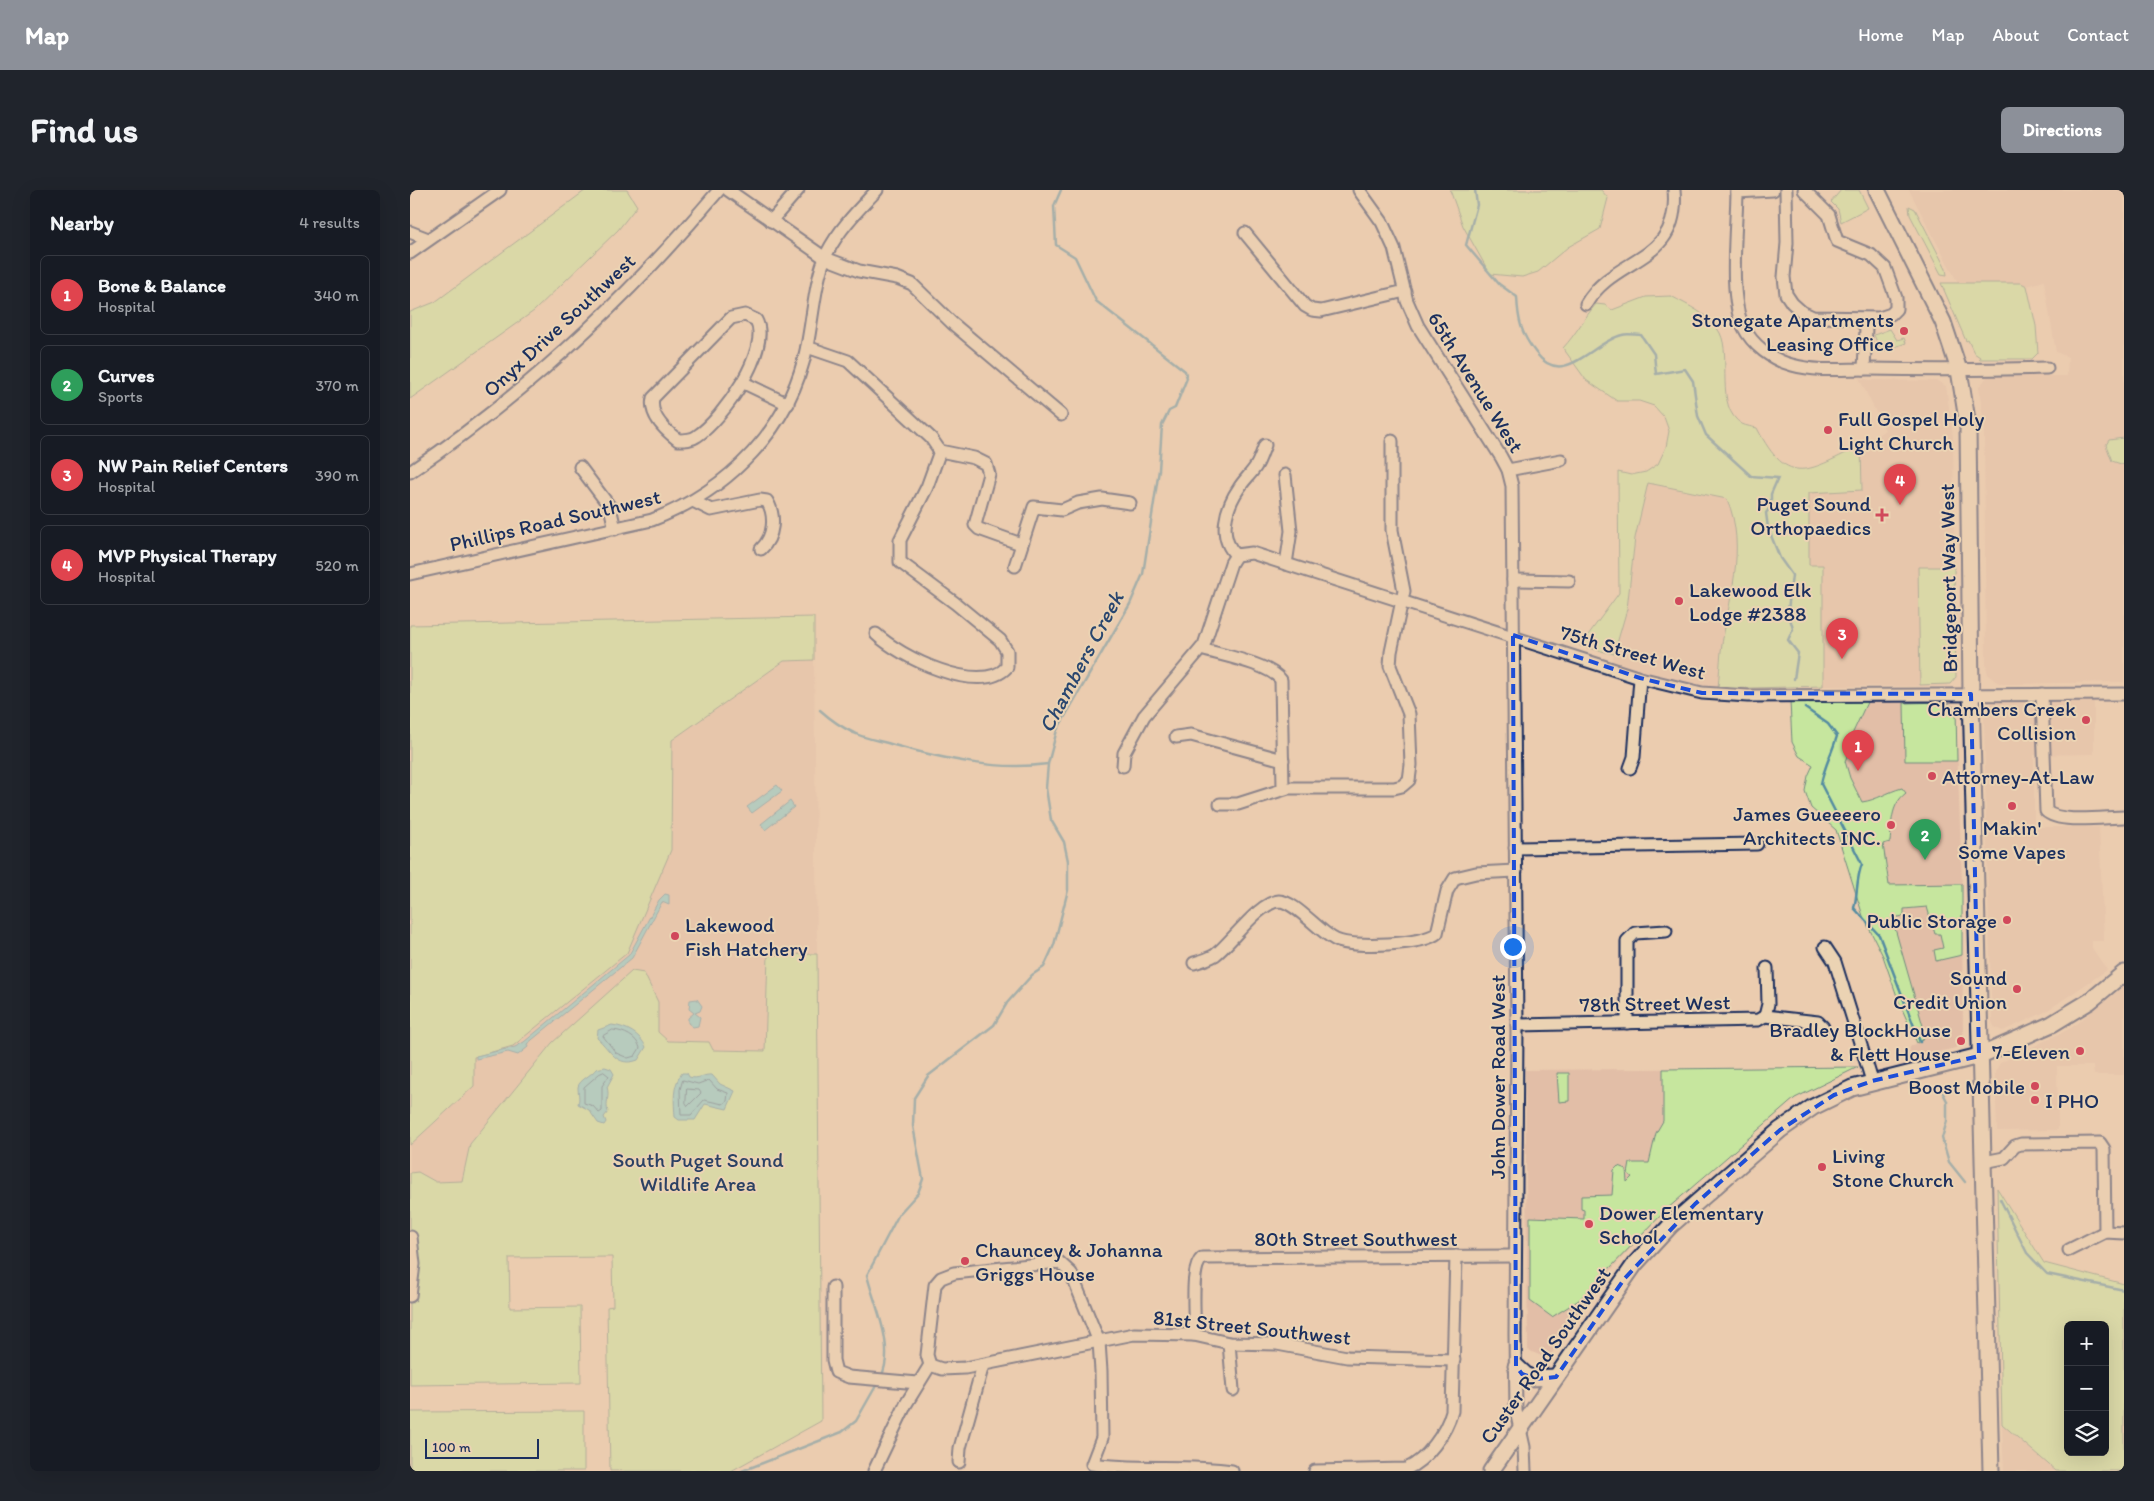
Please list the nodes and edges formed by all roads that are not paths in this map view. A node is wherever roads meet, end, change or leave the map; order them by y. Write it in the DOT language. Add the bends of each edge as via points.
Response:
graph roads {
  1 [pos="500,190"];
  2 [pos="719,190"];
  3 [pos="728,190"];
  4 [pos="798,190"];
  5 [pos="877,190"];
  6 [pos="1359,190"];
  7 [pos="1674,190"];
  8 [pos="1773,190"];
  9 [pos="1786,190"];
  10 [pos="1804,190"];
  11 [pos="1877,190"];
  12 [pos="1737,191"];
  13 [pos="772,221"];
  14 [pos="410,232"];
  15 [pos="1245,233"];
  16 [pos="428,239"];
  17 [pos="410,253"];
  18 [pos="825,258"];
  19 [pos="1405,291"];
  20 [pos="1586,304"];
  21 [pos="1863,321"];
  22 [pos="807,347"];
  23 [pos="2047,368"];
  24 [pos="1864,369"];
  25 [pos="1959,370"];
  26 [pos="744,383"];
  27 [pos="788,404"];
  28 [pos="1061,415"];
  29 [pos="1392,441"];
  30 [pos="1265,445"];
  31 [pos="940,451"];
  32 [pos="1561,460"];
  33 [pos="580,467"];
  34 [pos="1508,470"];
  35 [pos="410,472"];
  36 [pos="1285,475"];
  37 [pos="693,501"];
  38 [pos="1130,503"];
  39 [pos="615,528"];
  40 [pos="1021,544"];
  41 [pos="761,549"];
  42 [pos="1236,555"];
  43 [pos="1286,564"];
  44 [pos="1015,566"];
  45 [pos="410,574"];
  46 [pos="1513,580"];
  47 [pos="1569,581"];
  48 [pos="1403,601"];
  49 [pos="876,634"];
  50 [pos="1513,635"];
  51 [pos="1201,649"];
  52 [pos="1640,678"];
  53 [pos="1971,694"];
  54 [pos="2042,694"];
  55 [pos="2124,694"];
  56 [pos="1176,737"];
  57 [pos="1283,760"];
  58 [pos="1123,763"];
  59 [pos="1630,768"];
  60 [pos="1282,788"];
  61 [pos="1220,804"];
  62 [pos="2124,817"];
  63 [pos="1757,844"];
  64 [pos="1515,848"];
  65 [pos="1516,871"];
  66 [pos="1666,931"];
  67 [pos="1825,947"];
  68 [pos="1194,963"];
  69 [pos="1767,968"];
  70 [pos="2124,973"];
  71 [pos="1765,1016"];
  72 [pos="1792,1020"];
  73 [pos="1627,1023"];
  74 [pos="1517,1025"];
  75 [pos="1979,1056"];
  76 [pos="1872,1081"];
  77 [pos="1984,1162"];
  78 [pos="2106,1232"];
  79 [pos="2124,1233"];
  80 [pos="411,1237"];
  81 [pos="2069,1250"];
  82 [pos="1456,1256"];
  83 [pos="1515,1256"];
  84 [pos="833,1287"];
  85 [pos="410,1296"];
  86 [pos="1194,1334"];
  87 [pos="1099,1342"];
  88 [pos="1229,1343"];
  89 [pos="1454,1360"];
  90 [pos="983,1365"];
  91 [pos="930,1366"];
  92 [pos="1516,1366"];
  93 [pos="1556,1377"];
  94 [pos="918,1384"];
  95 [pos="1233,1390"];
  96 [pos="1520,1429"];
  97 [pos="959,1462"];
  98 [pos="874,1471"];
  99 [pos="1176,1471"];
  100 [pos="1232,1471"];
  101 [pos="1315,1471"];
  102 [pos="1491,1471"];
  103 [pos="1525,1471"];
  104 [pos="1990,1471"];
  1 -- 16 [label="street"];
  2 -- 35 [label="street, Onyx Drive Southwest" via="612,308 550,365 502,406"];
  3 -- 13 [label="street"];
  4 -- 13 [label="street"];
  5 -- 18 [label="street, Phillips Road Southwest" via="849,221"];
  6 -- 19 [label="street, 65th Avenue West" via="1382,222 1394,248"];
  7 -- 20 [label="street" via="1672,220 1660,244 1606,280"];
  8 -- 12 [label="street"];
  9 -- 21 [label="street" via="1784,278 1788,297 1795,307 1810,316"];
  10 -- 21 [label="street" via="1829,215 1837,241 1867,253 1878,260 1887,272 1894,288 1896,306 1893,313"];
  11 -- 25 [label="main road, Bridgeport Way West" via="1938,310"];
  12 -- 24 [label="street" via="1736,289 1743,327 1759,347 1785,363 1810,368"];
  13 -- 18 [label="street"];
  14 -- 16 [label="street"];
  15 -- 19 [label="street" via="1305,306 1312,310 1322,311"];
  16 -- 17 [label="street"];
  18 -- 22 [label="street, Phillips Road Southwest"];
  18 -- 28 [label="street" via="859,271 912,284 952,323"];
  19 -- 34 [label="street, 65th Avenue West" via="1424,338"];
  21 -- 24 [label="street" via="1866,328"];
  22 -- 27 [label="street, Phillips Road Southwest"];
  22 -- 31 [label="street" via="848,361"];
  23 -- 25 [label="street"];
  24 -- 25 [label="street"];
  25 -- 53 [label="main road, Bridgeport Way West" via="1968,426"];
  26 -- 26 [label="street" via="760,331 756,320 742,315 731,318 657,393 652,402 654,414 678,440 696,438 729,404"];
  26 -- 27 [label="street"];
  27 -- 37 [label="street, Phillips Road Southwest" via="776,425 747,459"];
  29 -- 48 [label="street" via="1392,520 1404,586"];
  30 -- 42 [label="street" via="1257,465 1236,492 1226,521 1225,541"];
  31 -- 40 [label="street" via="974,458 986,464 989,474 975,525"];
  31 -- 49 [label="street" via="918,508 900,540 900,562 1000,640 1007,651 1006,666 998,673 978,677 957,675 917,661"];
  32 -- 34 [label="street"];
  33 -- 39 [label="street" via="610,507"];
  34 -- 46 [label="street, 65th Avenue West" via="1512,492"];
  36 -- 43 [label="street" via="1291,531"];
  37 -- 39 [label="street, Phillips Road Southwest" via="652,520"];
  37 -- 41 [label="street" via="711,510 760,500 768,502 772,531"];
  38 -- 40 [label="street" via="1102,499 1078,503 1062,510 1037,506 1032,510"];
  39 -- 45 [label="street, Phillips Road Southwest"];
  40 -- 44 [label="street"];
  42 -- 43 [label="street, 75th Street West" via="1250,553"];
  42 -- 51 [label="street"];
  43 -- 48 [label="street, 75th Street West"];
  46 -- 47 [label="street"];
  46 -- 50 [label="street, 65th Avenue West"];
  48 -- 50 [label="street, 75th Street West"];
  48 -- 60 [label="street" via="1390,666 1409,714 1409,780 1405,785 1394,788"];
  50 -- 52 [label="street, 75th Street West"];
  50 -- 64 [label="street, John Dower Road West"];
  51 -- 57 [label="street" via="1262,668 1280,678 1283,691"];
  51 -- 58 [label="street" via="1201,657 1150,720"];
  52 -- 53 [label="street, 75th Street West" via="1683,690 1723,695"];
  52 -- 59 [label="street" via="1634,757"];
  53 -- 54 [label="street, 75th Street West"];
  53 -- 75 [label="main road, Bridgeport Way West"];
  54 -- 55 [label="street, 75th Street West"];
  54 -- 62 [label="street" via="2045,806 2050,815 2065,818"];
  56 -- 57 [label="street" via="1191,735"];
  57 -- 60 [label="street"];
  60 -- 61 [label="street" via="1238,804"];
  63 -- 64 [label="street"];
  64 -- 65 [label="street, John Dower Road West"];
  65 -- 68 [label="street" via="1476,873 1455,878 1447,891 1437,933 1425,939 1359,944 1339,942 1280,901 1264,909 1215,955"];
  65 -- 74 [label="street, John Dower Road West"];
  66 -- 73 [label="street" via="1635,933 1629,938 1626,947"];
  67 -- 76 [label="street" via="1835,962"];
  69 -- 71 [label="street"];
  70 -- 75 [label="main road, Custer Road Southwest" via="2098,995 2052,1024"];
  71 -- 72 [label="street, 78th Street West"];
  71 -- 73 [label="street, 78th Street West" via="1758,1020"];
  73 -- 74 [label="street, 78th Street West"];
  74 -- 83 [label="street, John Dower Road West"];
  75 -- 76 [label="main road, Custer Road Southwest"];
  75 -- 77 [label="main road, Bridgeport Way West"];
  76 -- 93 [label="main road, Custer Road Southwest" via="1834,1095 1789,1123 1671,1225 1624,1278"];
  77 -- 78 [label="street" via="2004,1158 2021,1144 2098,1143 2104,1149"];
  77 -- 104 [label="main road, Bridgeport Way West"];
  78 -- 79 [label="street"];
  78 -- 81 [label="street"];
  80 -- 85 [label="street" via="414,1264"];
  82 -- 83 [label="street, 80th Street Southwest"];
  82 -- 86 [label="street, 80th Street Southwest" via="1202,1258 1195,1272"];
  82 -- 89 [label="street"];
  83 -- 92 [label="street, John Dower Road West"];
  84 -- 94 [label="street" via="834,1367 838,1374"];
  86 -- 87 [label="street, 81st Street Southwest" via="1140,1333"];
  86 -- 88 [label="street, 81st Street Southwest"];
  87 -- 90 [label="street, 81st Street Southwest"];
  87 -- 91 [label="street" via="1071,1273 1059,1262 954,1274 941,1278 935,1286 927,1355"];
  87 -- 99 [label="street" via="1102,1438 1092,1464 1110,1470"];
  88 -- 89 [label="street, 81st Street Southwest" via="1277,1344 1347,1357"];
  88 -- 95 [label="street"];
  89 -- 101 [label="street" via="1450,1418 1425,1456 1414,1465 1400,1470"];
  90 -- 91 [label="street, 81st Street Southwest" via="949,1370"];
  90 -- 97 [label="street"];
  91 -- 94 [label="street"];
  92 -- 93 [label="main road" via="1529,1378"];
  92 -- 96 [label="street, John Dower Road West" via="1516,1411"];
  93 -- 96 [label="main road, Custer Road Southwest"];
  94 -- 98 [label="street"];
  96 -- 102 [label="main road, Custer Road Southwest"];
  96 -- 103 [label="street, John Dower Road West"];
  99 -- 100 [label="street"];
}
